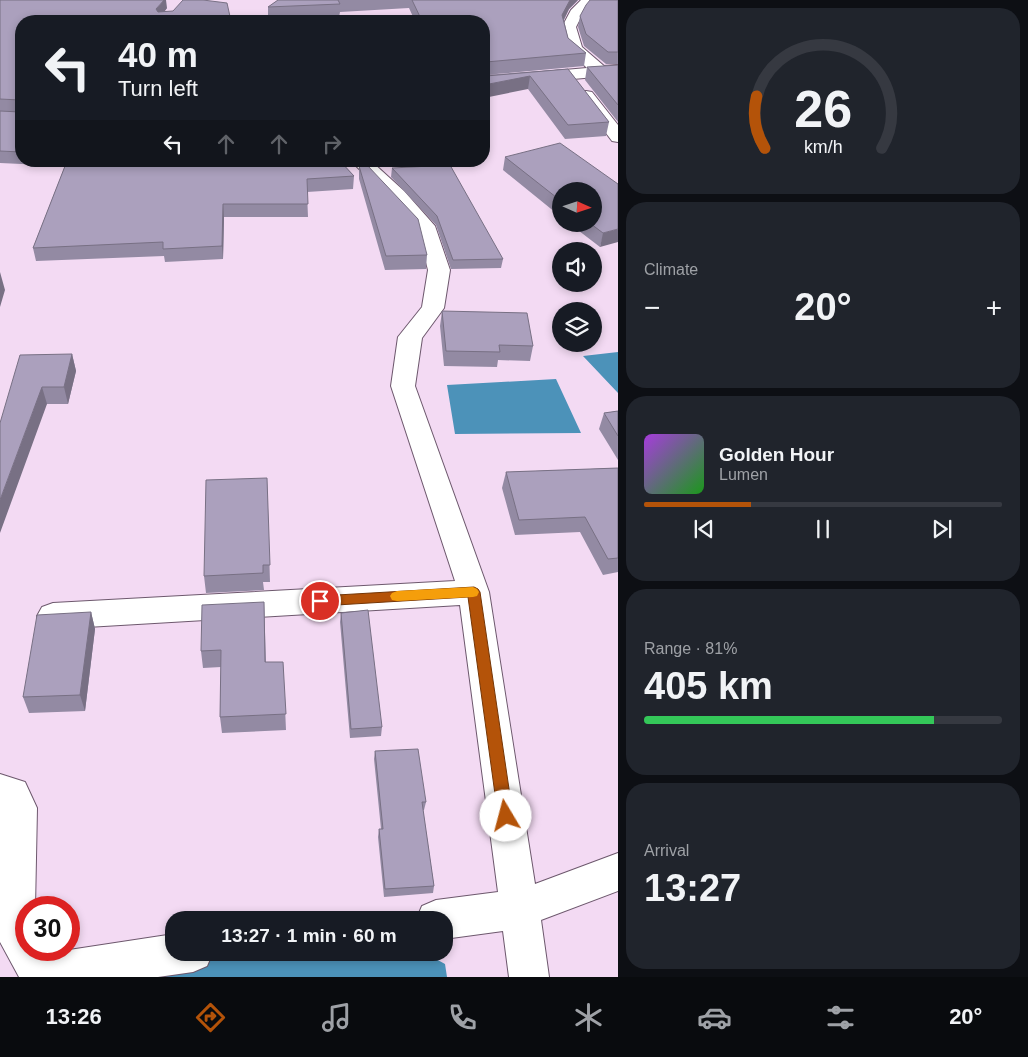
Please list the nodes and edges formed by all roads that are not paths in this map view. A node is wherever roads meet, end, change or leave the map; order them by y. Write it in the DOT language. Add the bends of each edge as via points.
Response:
graph roads {
  1 [pos="589,0"];
  2 [pos="618,70"];
  3 [pos="601,71"];
  4 [pos="569,73"];
  5 [pos="490,81"];
  6 [pos="618,138"];
  7 [pos="367,167"];
  8 [pos="474,592"];
  9 [pos="50,616"];
  10 [pos="0,791"];
  11 [pos="618,872"];
  12 [pos="519,909"];
  13 [pos="453,918"];
  14 [pos="165,956"];
  15 [pos="529,977"];
  1 -- 3 [label="street" via="576,13 569,27 575,49"];
  2 -- 3 [label="street"];
  3 -- 4 [label="street"];
  4 -- 5 [label="street"];
  4 -- 6 [label="street"];
  7 -- 8 [label="street" via="428,230 439,270 433,308 410,337 403,386"];
  8 -- 9 [label="street"];
  8 -- 12 [label="street"];
  10 -- 14 [label="street" via="12,794 19,808 15,910 18,937 39,973"];
  11 -- 12 [label="street"];
  12 -- 13 [label="street"];
  12 -- 15 [label="street"];
}
